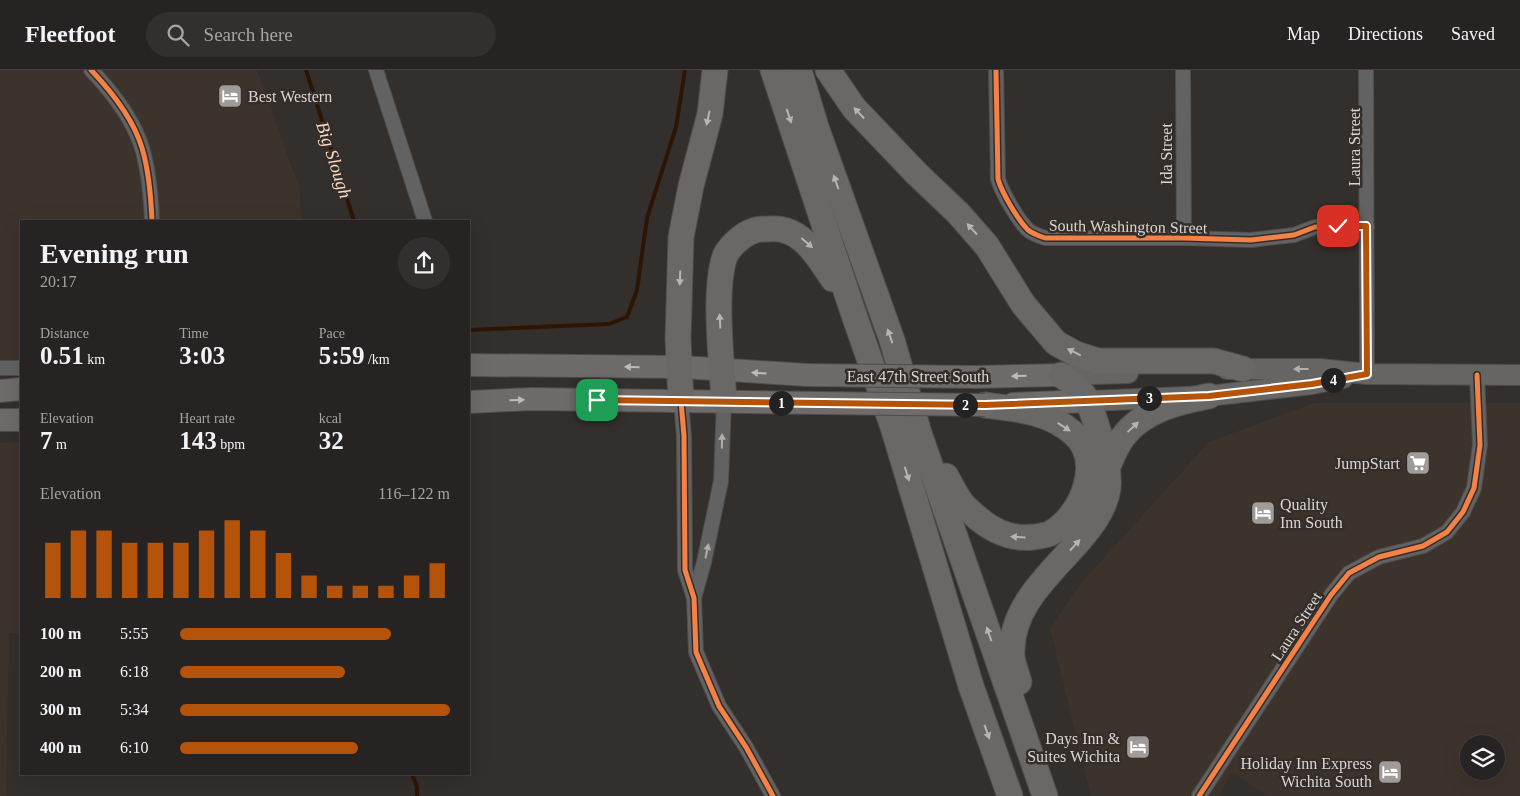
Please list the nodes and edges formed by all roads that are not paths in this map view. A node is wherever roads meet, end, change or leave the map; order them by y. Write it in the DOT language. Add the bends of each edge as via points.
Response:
graph roads {
  1 [pos="91,70"];
  2 [pos="376,70"];
  3 [pos="715,70"];
  4 [pos="773,70"];
  5 [pos="800,70"];
  6 [pos="828,70"];
  7 [pos="996,70"];
  8 [pos="1183,70"];
  9 [pos="1366,70"];
  10 [pos="152,220"];
  11 [pos="425,220"];
  12 [pos="1366,226"];
  13 [pos="1184,238"];
  14 [pos="852,309"];
  15 [pos="470,366"];
  16 [pos="0,368"];
  17 [pos="20,368"];
  18 [pos="681,368"];
  19 [pos="1243,369"];
  20 [pos="722,370"];
  21 [pos="1367,374"];
  22 [pos="1061,375"];
  23 [pos="1477,375"];
  24 [pos="1520,375"];
  25 [pos="20,389"];
  26 [pos="0,391"];
  27 [pos="1209,396"];
  28 [pos="681,401"];
  29 [pos="724,401"];
  30 [pos="1089,401"];
  31 [pos="470,402"];
  32 [pos="985,405"];
  33 [pos="0,420"];
  34 [pos="20,420"];
  35 [pos="919,432"];
  36 [pos="1107,468"];
  37 [pos="694,598"];
  38 [pos="773,796"];
  39 [pos="1010,796"];
  40 [pos="1047,796"];
  41 [pos="1199,796"];
  1 -- 10 [label="street" via="119,104 142,148"];
  2 -- 11 [label="street"];
  3 -- 18 [label="highway, one-way" via="710,114 681,237 678,321"];
  4 -- 14 [label="highway, one-way"];
  35 -- 5 [label="highway, one-way" via="892,340 816,126"];
  19 -- 6 [label="highway, one-way" via="1214,361 1098,361 1076,354 1056,342 1023,304 987,246 854,108"];
  7 -- 13 [label="street, South Washington Street" via="998,179 1027,229 1046,238"];
  8 -- 13 [label="street, Ida Street"];
  9 -- 12 [label="street, Laura Street"];
  12 -- 13 [label="street, South Washington Street" via="1315,227 1294,235 1252,240"];
  12 -- 21 [label="street, Laura Street"];
  20 -- 14 [label="highway, one-way" via="719,309 726,255 739,239 753,230 773,228 795,234 811,246"];
  14 -- 39 [label="highway, one-way" via="893,427 971,686"];
  18 -- 15 [label="main road, East 47th Street South, one-way"];
  16 -- 17 [label="street"];
  18 -- 20 [label="main road, East 47th Street South"];
  18 -- 28 [label="highway"];
  21 -- 19 [label="main road, East 47th Street South, one-way" via="1320,369"];
  19 -- 22 [label="main road, East 47th Street South"];
  22 -- 20 [label="main road, East 47th Street South, one-way, bridge" via="977,378"];
  20 -- 29 [label="highway"];
  21 -- 23 [label="main road, East 47th Street South"];
  21 -- 27 [label="main road, East 47th Street South"];
  22 -- 30 [label="highway"];
  23 -- 24 [label="main road, East 47th Street South"];
  23 -- 41 [label="street, Laura Street" via="1480,445 1474,488 1463,512 1447,532 1424,546 1379,557 1349,573 1331,595"];
  25 -- 26 [label="main road"];
  27 -- 30 [label="main road, East 47th Street South"];
  36 -- 27 [label="highway, one-way" via="1123,436 1145,417 1180,401"];
  28 -- 29 [label="main road, East 47th Street South"];
  31 -- 28 [label="main road, East 47th Street South, one-way" via="531,399"];
  28 -- 37 [label="street" via="685,570"];
  29 -- 32 [label="main road, East 47th Street South, bridge"];
  37 -- 29 [label="street, one-way" via="721,481"];
  30 -- 32 [label="main road, East 47th Street South"];
  30 -- 36 [label="highway"];
  32 -- 35 [label="highway, one-way" via="1035,412 1047,417 1075,434 1084,449 1089,466 1078,507 1050,534 1010,537 987,526 962,504"];
  33 -- 34 [label="main road"];
  40 -- 35 [label="highway, one-way"];
  40 -- 36 [label="highway, one-way" via="1012,657 1014,630 1023,607 1035,590 1091,528 1108,489"];
  37 -- 38 [label="street" via="696,652 720,706"];
}
